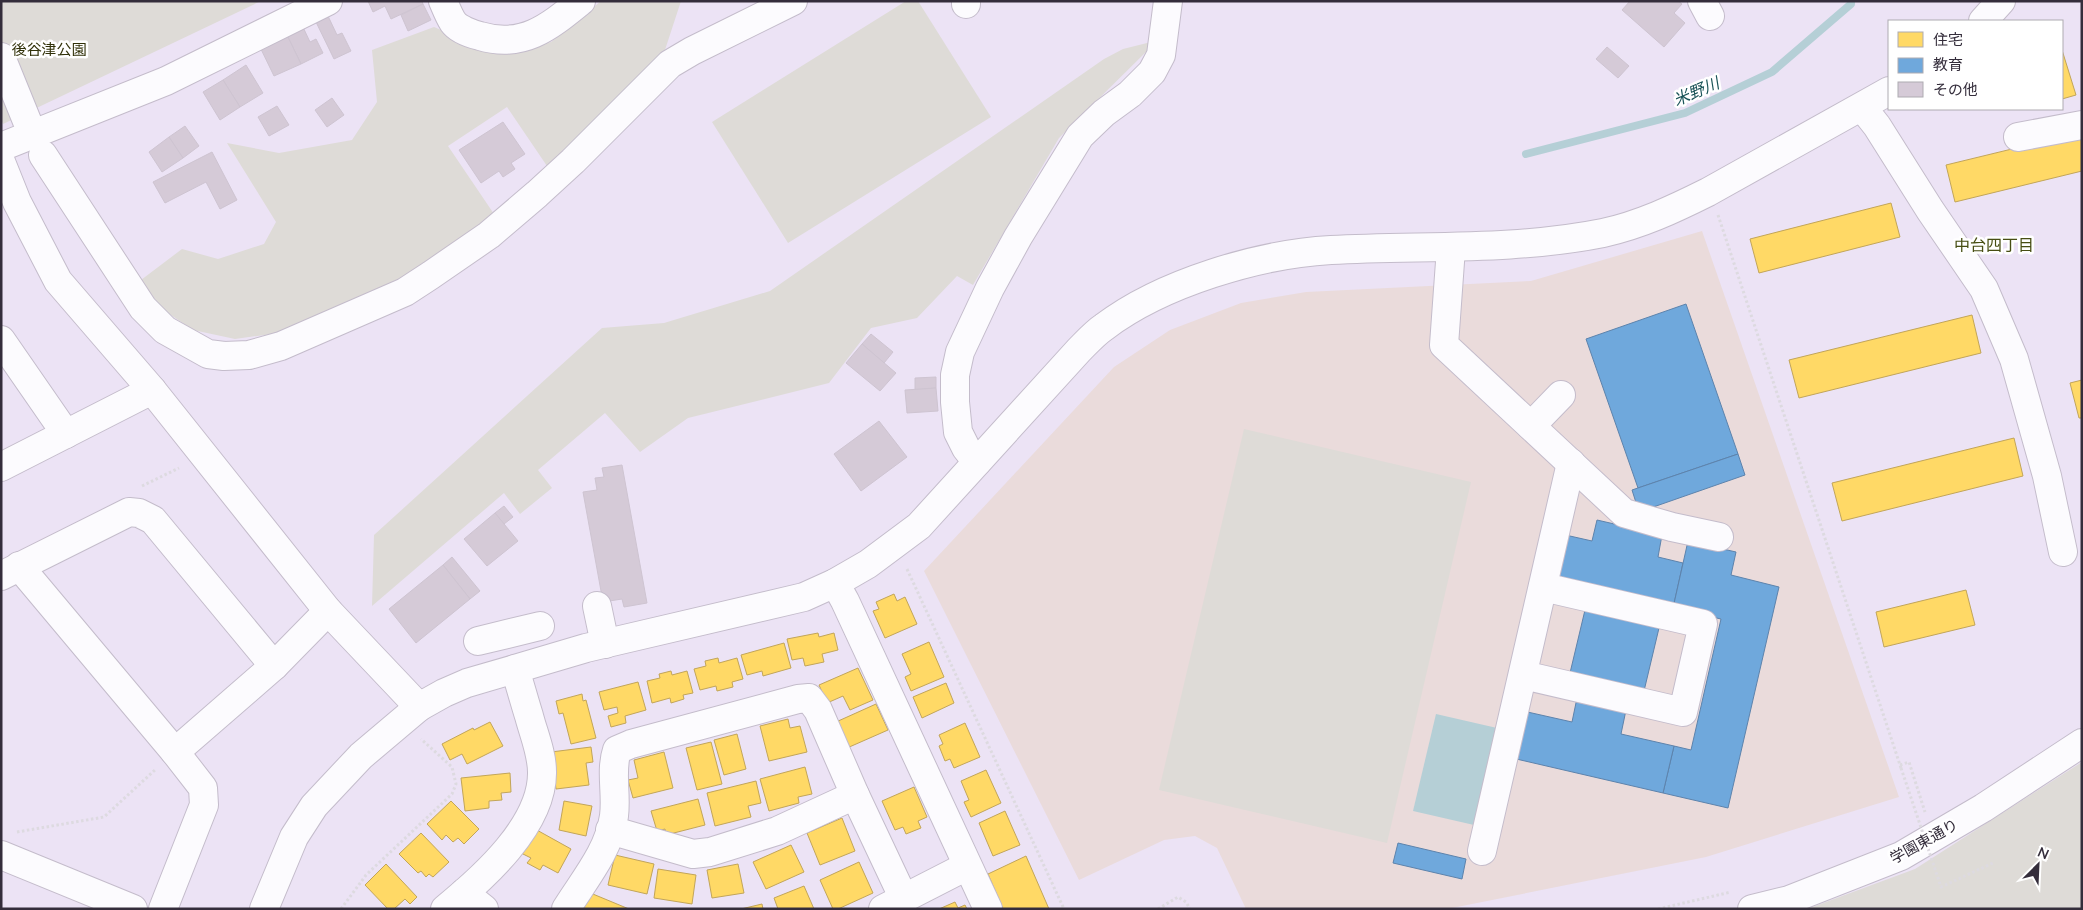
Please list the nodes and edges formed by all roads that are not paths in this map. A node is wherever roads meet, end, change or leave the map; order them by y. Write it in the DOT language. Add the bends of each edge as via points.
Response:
graph roads {
  1 [pos="328,1"];
  2 [pos="443,1"];
  3 [pos="581,1"];
  4 [pos="793,1"];
  5 [pos="1168,1"];
  6 [pos="2001,1"];
  7 [pos="1984,20"];
  8 [pos="1,57"];
  9 [pos="1888,92"];
  10 [pos="1862,107"];
  11 [pos="2082,125"];
  12 [pos="30,126"];
  13 [pos="2018,138"];
  14 [pos="1,147"];
  15 [pos="43,155"];
  16 [pos="1,162"];
  17 [pos="1451,248"];
  18 [pos="1,340"];
  19 [pos="152,390"];
  20 [pos="1560,395"];
  21 [pos="1531,426"];
  22 [pos="66,434"];
  23 [pos="977,462"];
  24 [pos="1571,463"];
  25 [pos="1,467"];
  26 [pos="1719,537"];
  27 [pos="2062,552"];
  28 [pos="10,571"];
  29 [pos="835,582"];
  30 [pos="1543,587"];
  31 [pos="598,606"];
  32 [pos="328,611"];
  33 [pos="605,644"];
  34 [pos="274,666"];
  35 [pos="524,666"];
  36 [pos="1523,675"];
  37 [pos="487,677"];
  38 [pos="419,707"];
  39 [pos="2082,744"];
  40 [pos="175,752"];
  41 [pos="855,795"];
  42 [pos="610,830"];
  43 [pos="7,844"];
  44 [pos="1482,852"];
  45 [pos="967,866"];
  46 [pos="1744,900"];
  47 [pos="464,904"];
  48 [pos="893,904"];
  49 [pos="133,909"];
  50 [pos="163,909"];
  51 [pos="264,909"];
  52 [pos="566,909"];
  53 [pos="988,909"];
  1 -- 14 [label="street" via="166,81"];
  2 -- 3 [label="street" via="454,24 471,34 513,41 549,27"];
  4 -- 15 [label="street" via="670,64 573,161 509,218 405,292 281,346 250,355 208,354 165,330 143,308"];
  5 -- 23 [label="street" via="1161,55 1152,72 1080,136 1018,237 960,352 955,402 958,432"];
  6 -- 7 [label="street"];
  8 -- 12 [label="street"];
  9 -- 10 [label="street"];
  10 -- 17 [label="street" via="1708,192 1635,224 1602,233 1550,240"];
  10 -- 27 [label="street" via="1984,289 2014,359 2047,476"];
  11 -- 13 [label="street"];
  16 -- 19 [label="street" via="17,202 58,281"];
  17 -- 21 [label="street" via="1444,345"];
  17 -- 23 [label="street" via="1329,250 1286,256 1215,273 1154,296 1091,338"];
  18 -- 22 [label="street"];
  19 -- 22 [label="street"];
  19 -- 32 [label="street"];
  20 -- 21 [label="street"];
  21 -- 24 [label="street"];
  22 -- 25 [label="street"];
  23 -- 29 [label="street" via="919,526 868,564"];
  24 -- 26 [label="street" via="1624,513"];
  24 -- 30 [label="street"];
  28 -- 34 [label="street" via="128,512 140,513 153,520"];
  28 -- 40 [label="street"];
  29 -- 33 [label="street" via="804,596"];
  29 -- 45 [label="street"];
  30 -- 36 [label="street"];
  30 -- 36 [label="street" via="1703,624 1683,712"];
  31 -- 33 [label="street"];
  32 -- 34 [label="street"];
  32 -- 38 [label="street"];
  33 -- 35 [label="street"];
  34 -- 40 [label="street"];
  35 -- 37 [label="street"];
  35 -- 37 [label="street" via="533,628 477,638"];
  35 -- 47 [label="street" via="541,756 541,791 523,829"];
  36 -- 44 [label="street"];
  37 -- 38 [label="street" via="444,693"];
  38 -- 51 [label="street" via="361,756 314,806 294,837"];
  39 -- 46 [label="street, 学園東通り" via="1901,856 1789,900"];
  40 -- 50 [label="street" via="203,788 204,805"];
  41 -- 42 [label="street" via="777,831 710,852 693,854"];
  41 -- 42 [label="street" via="818,710 809,698 798,699 617,750 613,760 614,815"];
  41 -- 48 [label="street"];
  42 -- 52 [label="street" via="597,861"];
  43 -- 49 [label="street"];
  45 -- 48 [label="street"];
  45 -- 53 [label="street"];
}
